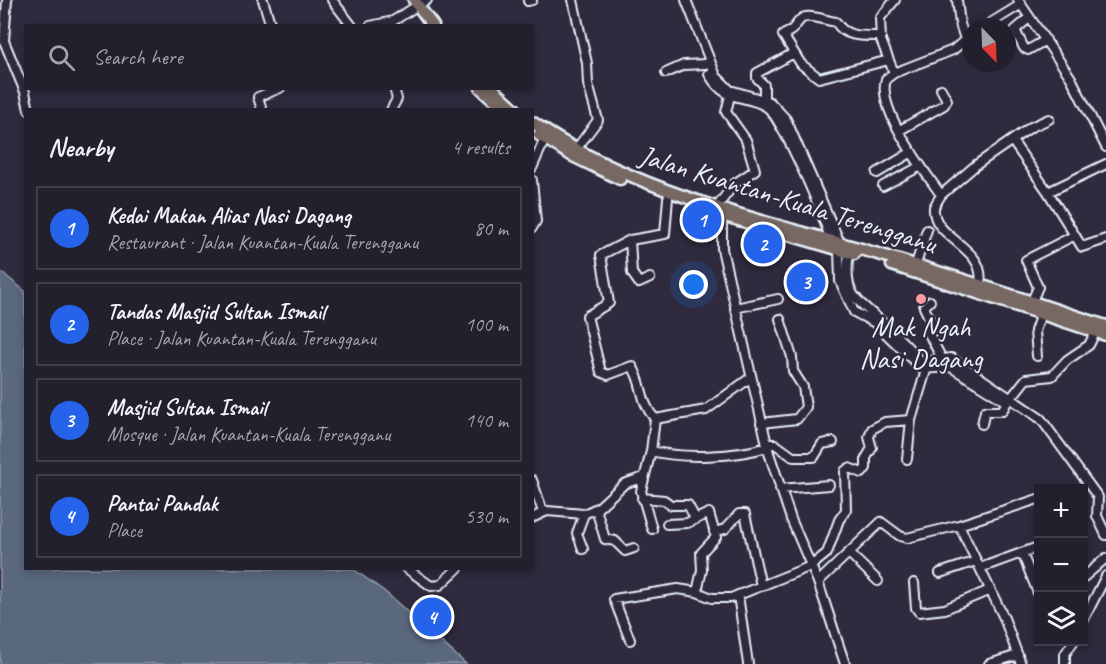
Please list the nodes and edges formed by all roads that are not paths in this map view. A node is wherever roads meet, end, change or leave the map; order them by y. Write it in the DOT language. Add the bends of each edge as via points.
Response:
graph roads {
  1 [pos="7,0"];
  2 [pos="263,0"];
  3 [pos="332,0"];
  4 [pos="573,0"];
  5 [pos="681,0"];
  6 [pos="686,0"];
  7 [pos="895,0"];
  8 [pos="957,0"];
  9 [pos="1019,2"];
  10 [pos="415,3"];
  11 [pos="997,18"];
  12 [pos="1028,19"];
  13 [pos="270,24"];
  14 [pos="350,24"];
  15 [pos="379,24"];
  16 [pos="423,24"];
  17 [pos="431,24"];
  18 [pos="962,27"];
  19 [pos="880,36"];
  20 [pos="1046,40"];
  21 [pos="962,42"];
  22 [pos="794,53"];
  23 [pos="889,60"];
  24 [pos="705,63"];
  25 [pos="666,73"];
  26 [pos="894,73"];
  27 [pos="941,89"];
  28 [pos="24,90"];
  29 [pos="24,90"];
  30 [pos="276,90"];
  31 [pos="395,90"];
  32 [pos="483,90"];
  33 [pos="494,90"];
  34 [pos="730,96"];
  35 [pos="764,99"];
  36 [pos="29,108"];
  37 [pos="261,108"];
  38 [pos="392,108"];
  39 [pos="503,108"];
  40 [pos="514,108"];
  41 [pos="1049,119"];
  42 [pos="534,123"];
  43 [pos="900,130"];
  44 [pos="534,132"];
  45 [pos="545,139"];
  46 [pos="1013,141"];
  47 [pos="1106,147"];
  48 [pos="577,148"];
  49 [pos="912,152"];
  50 [pos="534,164"];
  51 [pos="1106,164"];
  52 [pos="921,166"];
  53 [pos="877,173"];
  54 [pos="883,186"];
  55 [pos="1048,192"];
  56 [pos="941,195"];
  57 [pos="668,198"];
  58 [pos="534,200"];
  59 [pos="720,212"];
  60 [pos="534,224"];
  61 [pos="927,230"];
  62 [pos="1075,235"];
  63 [pos="1106,239"];
  64 [pos="630,240"];
  65 [pos="840,246"];
  66 [pos="916,264"];
  67 [pos="650,278"];
  68 [pos="980,284"];
  69 [pos="778,299"];
  70 [pos="930,301"];
  71 [pos="1026,302"];
  72 [pos="735,308"];
  73 [pos="1041,313"];
  74 [pos="780,319"];
  75 [pos="1102,331"];
  76 [pos="1037,356"];
  77 [pos="942,359"];
  78 [pos="927,366"];
  79 [pos="750,378"];
  80 [pos="1011,398"];
  81 [pos="655,419"];
  82 [pos="911,420"];
  83 [pos="760,423"];
  84 [pos="982,424"];
  85 [pos="833,442"];
  86 [pos="767,448"];
  87 [pos="651,451"];
  88 [pos="907,459"];
  89 [pos="644,477"];
  90 [pos="829,485"];
  91 [pos="534,486"];
  92 [pos="780,489"];
  93 [pos="642,498"];
  94 [pos="1034,500"];
  95 [pos="596,509"];
  96 [pos="543,512"];
  97 [pos="584,514"];
  98 [pos="534,517"];
  99 [pos="695,518"];
  100 [pos="667,524"];
  101 [pos="959,525"];
  102 [pos="652,529"];
  103 [pos="714,532"];
  104 [pos="1106,535"];
  105 [pos="634,548"];
  106 [pos="1034,548"];
  107 [pos="583,549"];
  108 [pos="849,553"];
  109 [pos="1022,553"];
  110 [pos="1106,558"];
  111 [pos="978,565"];
  112 [pos="811,566"];
  113 [pos="409,570"];
  114 [pos="456,570"];
  115 [pos="940,573"];
  116 [pos="1088,573"];
  117 [pos="1106,576"];
  118 [pos="878,581"];
  119 [pos="818,582"];
  120 [pos="914,583"];
  121 [pos="760,586"];
  122 [pos="990,590"];
  123 [pos="697,592"];
  124 [pos="1038,592"];
  125 [pos="738,595"];
  126 [pos="1088,610"];
  127 [pos="630,640"];
  128 [pos="1070,646"];
  129 [pos="1018,655"];
  130 [pos="748,664"];
  131 [pos="845,664"];
  132 [pos="989,664"];
  133 [pos="1021,664"];
  134 [pos="1065,664"];
  1 -- 28 [label="street" via="4,40"];
  2 -- 13 [label="street"];
  3 -- 14 [label="street"];
  4 -- 48 [label="street" via="598,120"];
  5 -- 24 [label="street"];
  6 -- 35 [label="street" via="716,76 730,90"];
  7 -- 19 [label="street" via="880,18"];
  8 -- 18 [label="street"];
  9 -- 11 [label="street"];
  9 -- 12 [label="street"];
  10 -- 15 [label="street" via="393,21"];
  10 -- 16 [label="highway"];
  10 -- 17 [label="highway"];
  12 -- 20 [label="street"];
  12 -- 20 [label="street" via="1015,30 1023,48 1028,50"];
  19 -- 22 [label="street" via="845,33 836,22 806,17 783,35"];
  19 -- 23 [label="street"];
  20 -- 47 [label="street" via="1071,78"];
  21 -- 26 [label="street" via="952,50"];
  22 -- 23 [label="street" via="805,69 822,79"];
  22 -- 35 [label="street" via="757,73 764,85"];
  23 -- 26 [label="street"];
  24 -- 25 [label="street" via="684,65"];
  24 -- 34 [label="street" via="712,78"];
  26 -- 43 [label="street" via="886,79 884,95"];
  27 -- 43 [label="street" via="946,103"];
  29 -- 36 [label="street"];
  30 -- 37 [label="street" via="258,98"];
  31 -- 38 [label="street" via="397,99"];
  32 -- 39 [label="highway"];
  33 -- 40 [label="highway"];
  34 -- 59 [label="street" via="726,112 746,140 755,170 734,184"];
  34 -- 65 [label="street" via="762,105 774,113"];
  35 -- 65 [label="street" via="786,119"];
  41 -- 46 [label="street"];
  42 -- 48 [label="highway, Jalan Kuantan-Kuala Terengganu"];
  43 -- 49 [label="street"];
  44 -- 45 [label="highway, Jalan Kuantan-Kuala Terengganu"];
  45 -- 50 [label="street"];
  45 -- 57 [label="highway, Jalan Kuantan-Kuala Terengganu" via="637,187"];
  46 -- 55 [label="street"];
  46 -- 56 [label="street" via="966,172"];
  48 -- 59 [label="highway, Jalan Kuantan-Kuala Terengganu" via="636,179"];
  49 -- 52 [label="street"];
  49 -- 53 [label="street"];
  51 -- 55 [label="street"];
  52 -- 54 [label="street"];
  52 -- 56 [label="street"];
  55 -- 62 [label="street"];
  56 -- 68 [label="street" via="934,207 936,219 978,263 982,273"];
  57 -- 59 [label="highway, Jalan Kuantan-Kuala Terengganu"];
  57 -- 64 [label="street" via="665,234"];
  58 -- 60 [label="street"];
  59 -- 65 [label="highway, Jalan Kuantan-Kuala Terengganu"];
  59 -- 72 [label="street" via="720,240"];
  61 -- 66 [label="street"];
  62 -- 63 [label="street" via="1084,248"];
  62 -- 71 [label="street" via="1026,260 1038,287"];
  64 -- 67 [label="street" via="633,276 639,283"];
  64 -- 81 [label="street" via="601,255 609,303 586,316 601,372 608,375 632,366 643,402"];
  65 -- 66 [label="highway, Jalan Kuantan-Kuala Terengganu"];
  65 -- 71 [label="highway, Jalan Kuantan-Kuala Terengganu"];
  65 -- 78 [label="street" via="857,302"];
  66 -- 68 [label="highway, Jalan Kuantan-Kuala Terengganu"];
  68 -- 71 [label="highway, Jalan Kuantan-Kuala Terengganu"];
  69 -- 72 [label="street"];
  70 -- 77 [label="street" via="924,307 931,322 928,332"];
  71 -- 73 [label="highway, Jalan Kuantan-Kuala Terengganu"];
  71 -- 75 [label="highway, Jalan Kuantan-Kuala Terengganu"];
  72 -- 79 [label="street"];
  73 -- 75 [label="highway, Jalan Kuantan-Kuala Terengganu"];
  73 -- 76 [label="street" via="1035,331"];
  74 -- 83 [label="street" via="806,407 796,419"];
  75 -- 80 [label="street" via="1052,376 1026,379"];
  77 -- 78 [label="street"];
  77 -- 80 [label="street" via="951,358"];
  78 -- 82 [label="street"];
  78 -- 84 [label="street" via="951,367 1008,402 1002,411 986,411"];
  79 -- 81 [label="street" via="706,410"];
  79 -- 83 [label="street"];
  80 -- 104 [label="street" via="1041,418 1098,496 1096,513"];
  81 -- 87 [label="street"];
  82 -- 88 [label="street"];
  82 -- 112 [label="street" via="885,422 872,429 872,448 864,472 849,468 845,471 846,510 826,552"];
  83 -- 86 [label="street"];
  85 -- 86 [label="street" via="822,444 814,457 794,457 775,444"];
  86 -- 87 [label="street" via="744,454 676,457"];
  86 -- 92 [label="street"];
  87 -- 89 [label="street"];
  89 -- 93 [label="street"];
  89 -- 95 [label="street" via="618,488"];
  90 -- 92 [label="street"];
  91 -- 96 [label="street"];
  92 -- 112 [label="street"];
  93 -- 99 [label="street" via="688,505"];
  93 -- 102 [label="street"];
  94 -- 101 [label="street"];
  95 -- 97 [label="street"];
  95 -- 105 [label="street" via="605,540 615,541 625,551"];
  96 -- 97 [label="street"];
  96 -- 98 [label="street"];
  97 -- 107 [label="street" via="577,533"];
  99 -- 100 [label="street" via="687,523"];
  99 -- 103 [label="street" via="709,513"];
  101 -- 108 [label="street" via="907,538 881,522"];
  101 -- 111 [label="street"];
  103 -- 121 [label="street" via="745,514"];
  103 -- 123 [label="street" via="715,541 700,553 702,570"];
  106 -- 109 [label="street"];
  108 -- 118 [label="street"];
  108 -- 119 [label="street"];
  109 -- 111 [label="street"];
  109 -- 124 [label="street"];
  110 -- 116 [label="street"];
  111 -- 115 [label="street"];
  111 -- 122 [label="street"];
  112 -- 119 [label="street"];
  112 -- 121 [label="street"];
  113 -- 114 [label="street" via="432,586 440,585"];
  117 -- 126 [label="street"];
  119 -- 131 [label="street"];
  120 -- 122 [label="street" via="919,612 945,609"];
  121 -- 125 [label="street"];
  122 -- 129 [label="street"];
  123 -- 125 [label="street" via="712,598"];
  123 -- 127 [label="street" via="678,589 614,599"];
  125 -- 130 [label="street"];
  128 -- 134 [label="street"];
  129 -- 132 [label="street"];
  129 -- 133 [label="street"];
}
